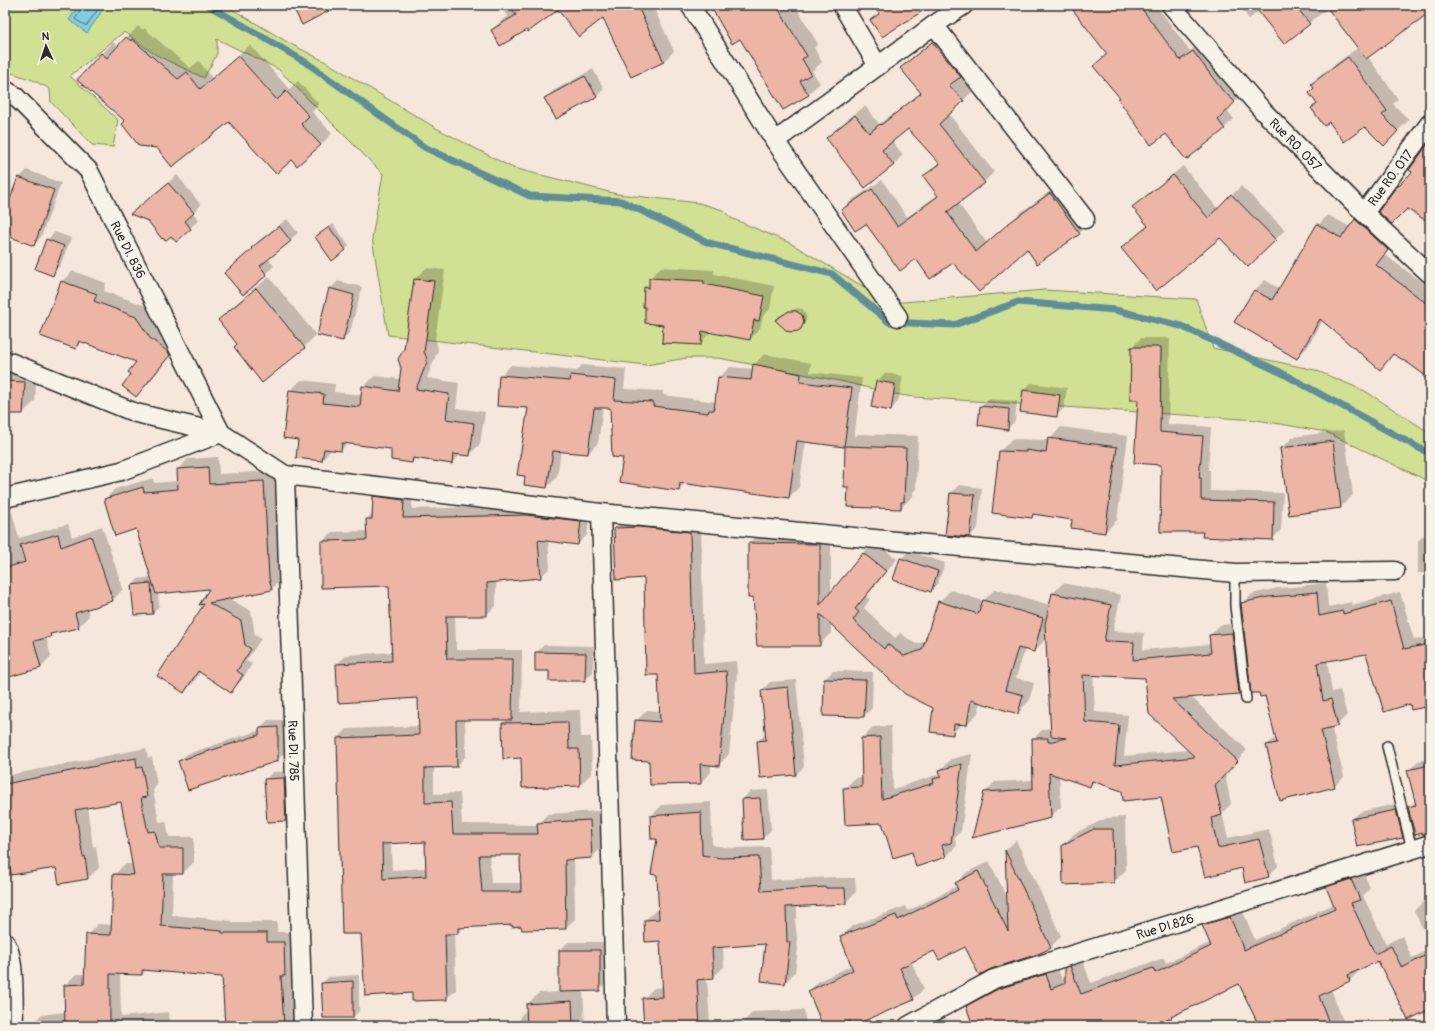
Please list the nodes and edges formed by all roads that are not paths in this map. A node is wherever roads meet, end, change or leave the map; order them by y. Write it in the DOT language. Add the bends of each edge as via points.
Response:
graph roads {
  1 [pos="690,5"];
  2 [pos="842,5"];
  3 [pos="964,5"];
  4 [pos="1171,5"];
  5 [pos="934,25"];
  6 [pos="878,66"];
  7 [pos="5,90"];
  8 [pos="1430,123"];
  9 [pos="775,141"];
  10 [pos="1364,213"];
  11 [pos="1085,219"];
  12 [pos="1430,274"];
  13 [pos="898,317"];
  14 [pos="5,360"];
  15 [pos="221,433"];
  16 [pos="285,475"];
  17 [pos="5,498"];
  18 [pos="602,513"];
  19 [pos="1395,571"];
  20 [pos="1235,572"];
  21 [pos="1246,700"];
  22 [pos="1387,746"];
  23 [pos="1430,844"];
  24 [pos="1412,850"];
  25 [pos="5,942"];
  26 [pos="14,1026"];
  27 [pos="303,1026"];
  28 [pos="616,1026"];
  29 [pos="908,1026"];
  1 -- 9 [label="street"];
  2 -- 6 [label="street"];
  3 -- 5 [label="street"];
  4 -- 10 [label="street, Rue RO. 057" via="1262,111"];
  5 -- 6 [label="street"];
  5 -- 11 [label="street"];
  6 -- 9 [label="street"];
  7 -- 15 [label="street, Rue DI. 836" via="14,95 89,171"];
  8 -- 10 [label="street, Rue RO. 017"];
  9 -- 13 [label="street"];
  10 -- 12 [label="street, Rue RO. 057"];
  14 -- 15 [label="street" via="136,413"];
  15 -- 16 [label="street"];
  15 -- 17 [label="street" via="121,471"];
  16 -- 18 [label="street"];
  16 -- 27 [label="street, Rue DI. 785"];
  18 -- 20 [label="street"];
  18 -- 28 [label="street"];
  19 -- 20 [label="street"];
  20 -- 21 [label="lane" via="1235,606"];
  22 -- 24 [label="lane"];
  23 -- 24 [label="street, Rue DI.826"];
  24 -- 29 [label="street, Rue DI.826" via="994,979"];
  25 -- 26 [label="street" via="13,976"];
}
